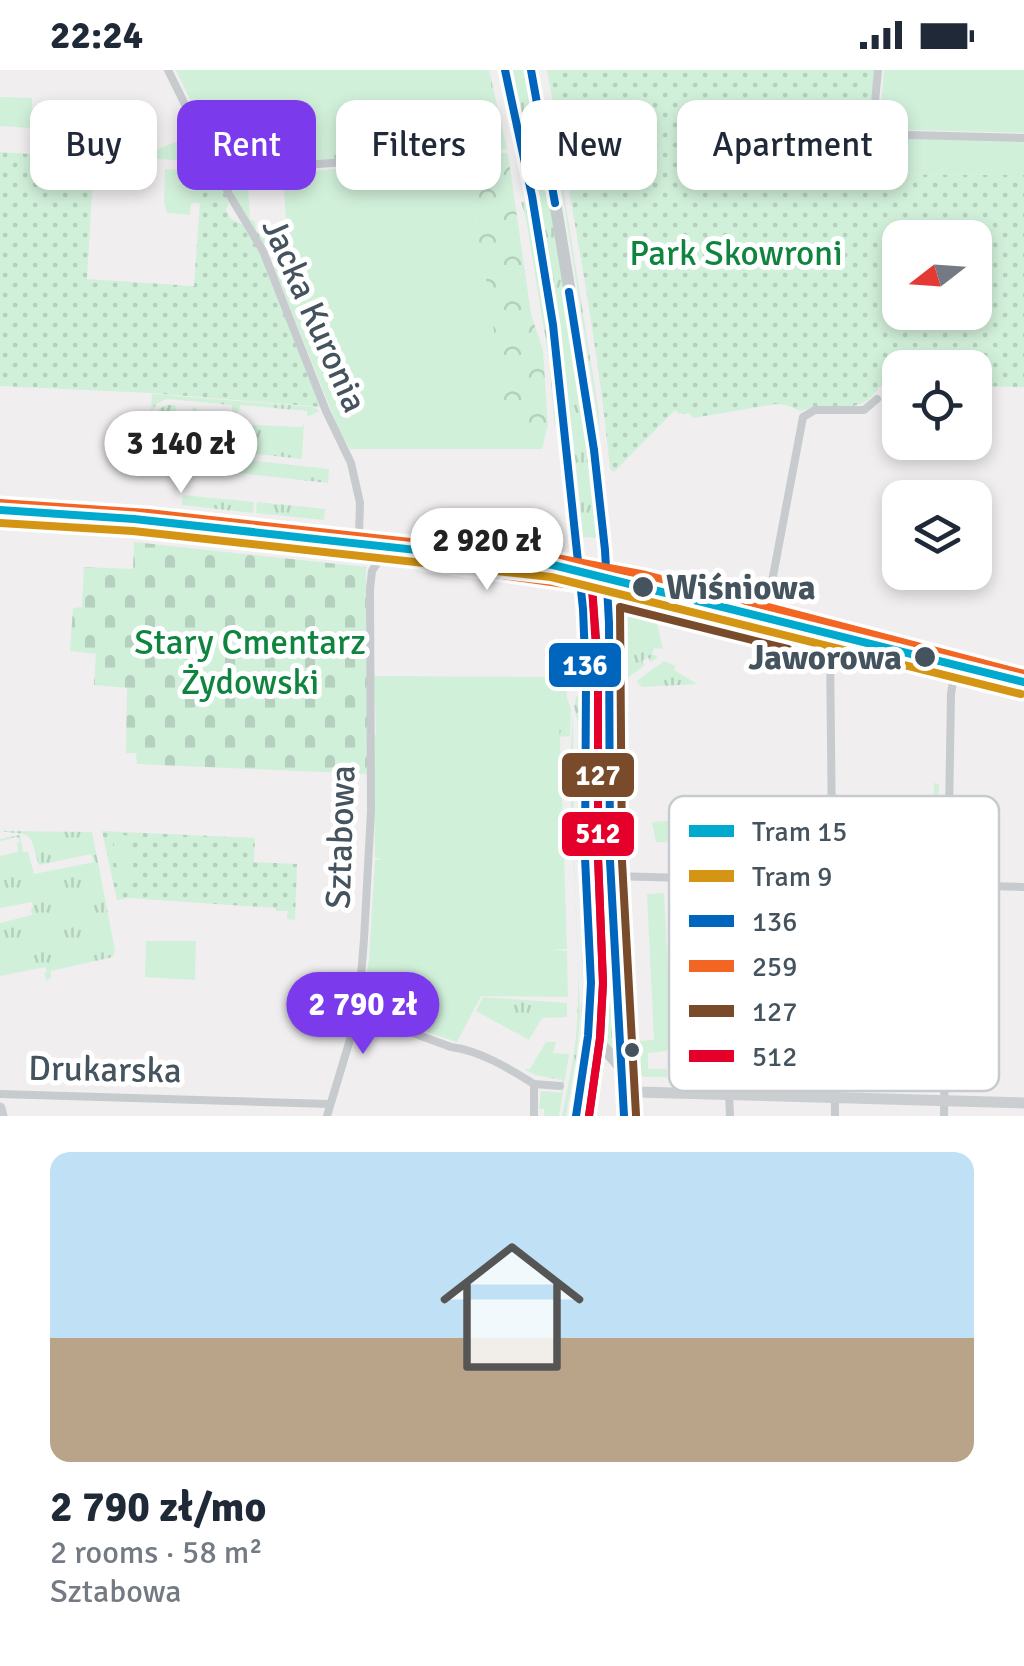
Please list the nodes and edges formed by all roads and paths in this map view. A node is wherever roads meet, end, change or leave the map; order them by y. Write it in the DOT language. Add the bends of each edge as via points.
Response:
graph roads {
  1 [pos="168,70"];
  2 [pos="506,70"];
  3 [pos="530,70"];
  4 [pos="878,70"];
  5 [pos="183,100"];
  6 [pos="1024,138"];
  7 [pos="228,190"];
  8 [pos="877,398"];
  9 [pos="0,502"];
  10 [pos="0,525"];
  11 [pos="359,535"];
  12 [pos="380,558"];
  13 [pos="578,562"];
  14 [pos="606,567"];
  15 [pos="580,585"];
  16 [pos="607,590"];
  17 [pos="635,598"];
  18 [pos="768,608"];
  19 [pos="608,623"];
  20 [pos="830,647"];
  21 [pos="958,658"];
  22 [pos="1024,674"];
  23 [pos="954,678"];
  24 [pos="1024,695"];
  25 [pos="832,796"];
  26 [pos="949,796"];
  27 [pos="610,876"];
  28 [pos="669,877"];
  29 [pos="999,886"];
  30 [pos="1024,887"];
  31 [pos="358,1013"];
  32 [pos="586,1054"];
  33 [pos="621,1072"];
  34 [pos="534,1084"];
  35 [pos="560,1086"];
  36 [pos="729,1091"];
  37 [pos="835,1091"];
  38 [pos="944,1091"];
  39 [pos="638,1092"];
  40 [pos="0,1094"];
  41 [pos="729,1095"];
  42 [pos="835,1098"];
  43 [pos="944,1100"];
  44 [pos="1024,1103"];
  45 [pos="329,1104"];
  46 [pos="0,1108"];
  47 [pos="624,1111"];
  48 [pos="2,1116"];
  49 [pos="327,1116"];
  50 [pos="534,1116"];
  51 [pos="576,1116"];
  52 [pos="730,1116"];
  53 [pos="836,1116"];
  54 [pos="944,1116"];
  1 -- 5 [label="street, Jacka Kuronia"];
  2 -- 13 [label="main road" via="553,325"];
  3 -- 14 [label="main road" via="586,392"];
  4 -- 6 [label="street" via="872,134"];
  7 -- 11 [label="street, Jacka Kuronia" via="264,252 352,463"];
  8 -- 18 [label="street" via="864,410 815,410 803,417"];
  9 -- 11 [label="main road"];
  10 -- 12 [label="main road" via="150,533"];
  11 -- 13 [label="main road"];
  12 -- 15 [label="main road"];
  12 -- 31 [label="street, Sztabowa" via="370,589 368,887"];
  13 -- 14 [label="main road"];
  13 -- 15 [label="main road"];
  14 -- 16 [label="main road"];
  14 -- 18 [label="main road"];
  15 -- 16 [label="main road"];
  15 -- 32 [label="main road" via="591,983"];
  16 -- 17 [label="main road"];
  16 -- 19 [label="main road"];
  17 -- 19 [label="main road" via="616,607"];
  17 -- 20 [label="main road"];
  18 -- 21 [label="main road"];
  19 -- 27 [label="main road"];
  20 -- 23 [label="main road"];
  20 -- 25 [label="street"];
  21 -- 22 [label="main road"];
  21 -- 23 [label="street"];
  23 -- 24 [label="main road"];
  23 -- 26 [label="street"];
  27 -- 28 [label="street"];
  27 -- 33 [label="main road"];
  29 -- 30 [label="street"];
  31 -- 34 [label="street" via="465,1048"];
  31 -- 45 [label="street, Sztabowa"];
  32 -- 33 [label="main road" via="605,1049"];
  32 -- 51 [label="main road"];
  33 -- 39 [label="main road"];
  33 -- 47 [label="main road"];
  34 -- 35 [label="street"];
  34 -- 50 [label="street"];
  36 -- 41 [label="street"];
  37 -- 42 [label="street"];
  38 -- 43 [label="street"];
  39 -- 41 [label="main road"];
  39 -- 47 [label="main road"];
  40 -- 45 [label="street, Drukarska"];
  41 -- 42 [label="main road"];
  41 -- 52 [label="street"];
  42 -- 43 [label="main road"];
  42 -- 53 [label="street"];
  43 -- 44 [label="main road"];
  43 -- 54 [label="street"];
  45 -- 49 [label="street, Sztabowa"];
  46 -- 48 [label="main road"];
}
